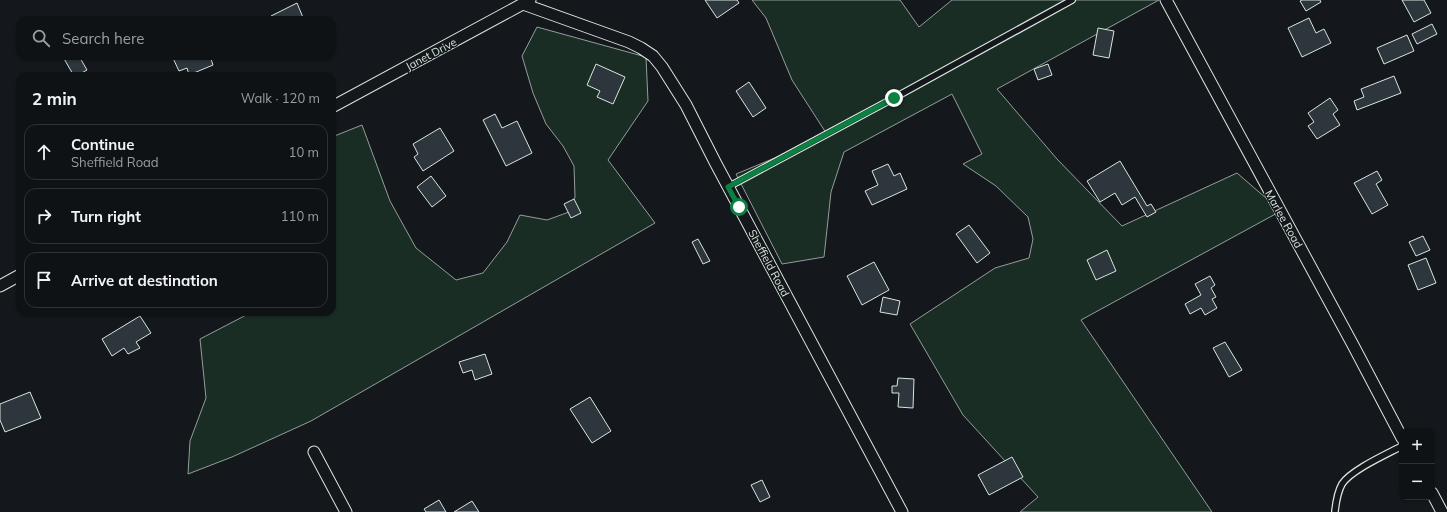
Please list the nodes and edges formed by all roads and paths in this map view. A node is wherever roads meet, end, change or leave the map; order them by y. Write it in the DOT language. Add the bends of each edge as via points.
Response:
graph roads {
  1 [pos="1072,0"];
  2 [pos="1166,0"];
  3 [pos="527,2"];
  4 [pos="336,105"];
  5 [pos="728,187"];
  6 [pos="16,277"];
  7 [pos="0,286"];
  8 [pos="1399,432"];
  9 [pos="1399,448"];
  10 [pos="314,452"];
  11 [pos="1435,499"];
  12 [pos="346,512"];
  13 [pos="902,512"];
  14 [pos="1335,512"];
  15 [pos="1442,512"];
  1 -- 5 [label="lane"];
  2 -- 8 [label="street, Marlee Road"];
  3 -- 4 [label="street, Janet Drive"];
  3 -- 5 [label="street, Sheffield Road" via="629,42 653,56 686,105"];
  5 -- 13 [label="street, Sheffield Road"];
  6 -- 7 [label="street"];
  9 -- 14 [label="lane" via="1349,476 1337,495"];
  10 -- 12 [label="street"];
  11 -- 15 [label="street"];
}
